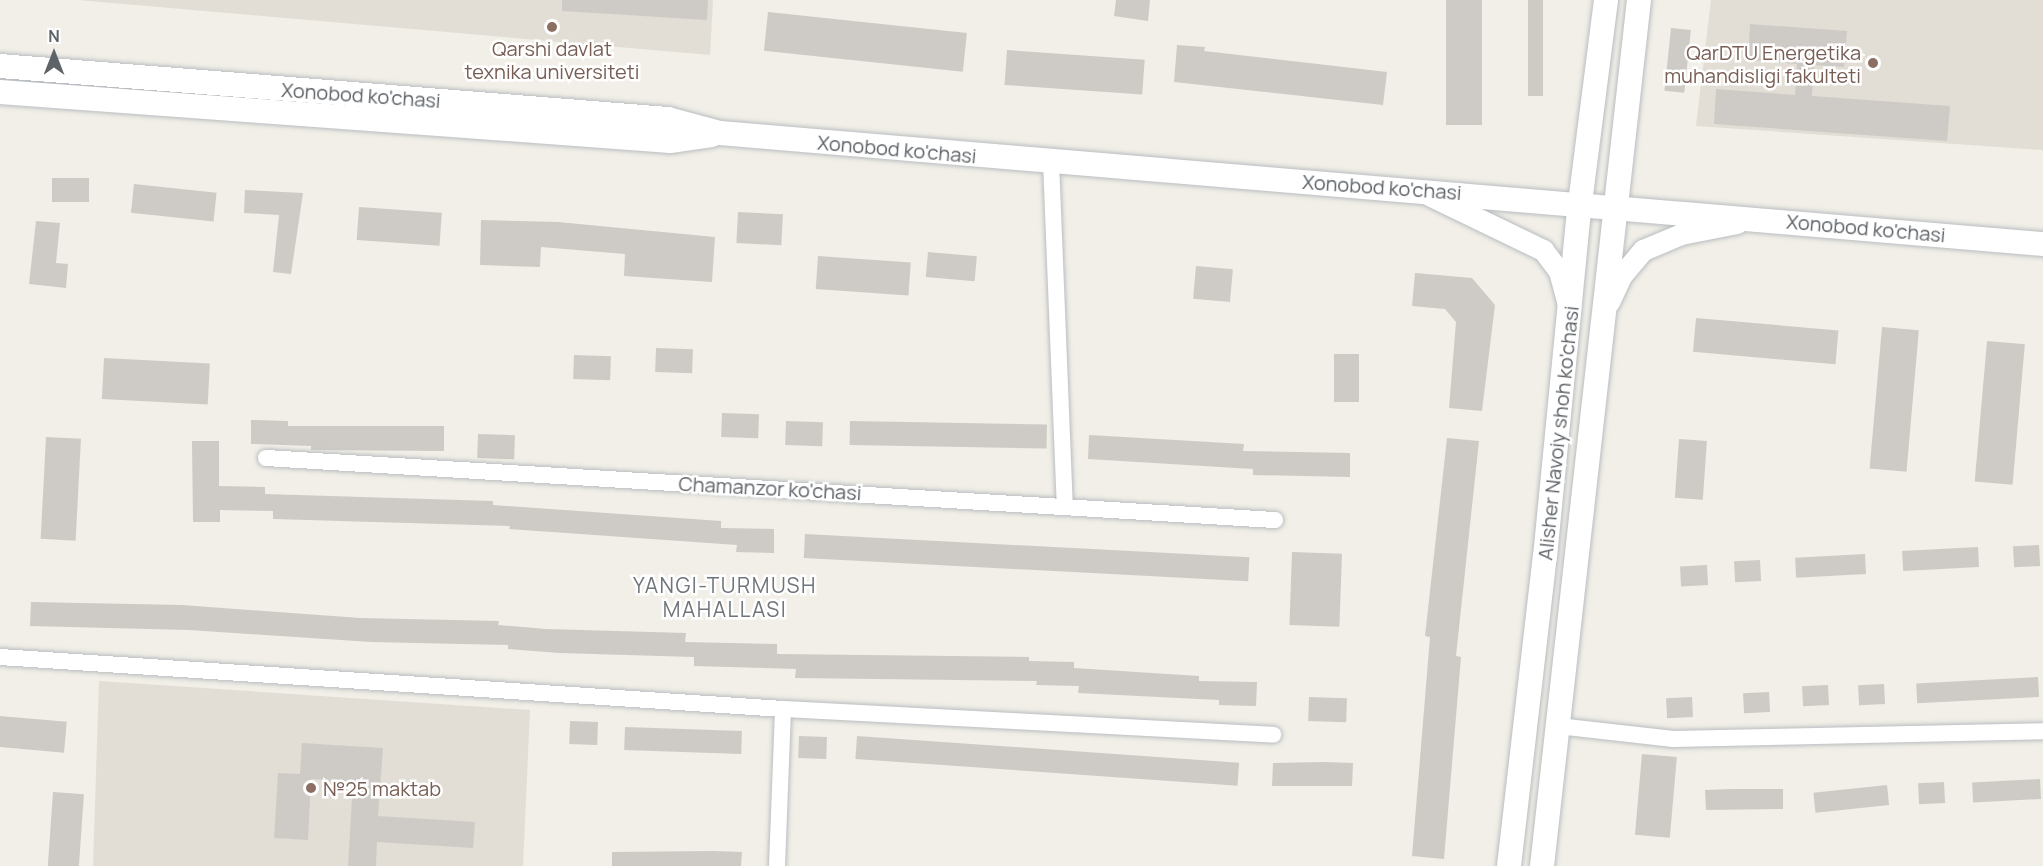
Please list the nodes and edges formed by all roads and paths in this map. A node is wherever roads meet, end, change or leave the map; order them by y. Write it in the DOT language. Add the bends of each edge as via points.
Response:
graph roads {
  1 [pos="1606,0"];
  2 [pos="1639,0"];
  3 [pos="3,65"];
  4 [pos="0,92"];
  5 [pos="720,133"];
  6 [pos="1051,162"];
  7 [pos="1418,190"];
  8 [pos="1580,202"];
  9 [pos="1613,205"];
  10 [pos="1759,218"];
  11 [pos="2043,244"];
  12 [pos="1570,314"];
  13 [pos="1601,319"];
  14 [pos="266,458"];
  15 [pos="1065,505"];
  16 [pos="1275,520"];
  17 [pos="0,657"];
  18 [pos="783,709"];
  19 [pos="1558,726"];
  20 [pos="2043,731"];
  21 [pos="1273,735"];
  22 [pos="777,866"];
  23 [pos="1509,866"];
  24 [pos="1542,866"];
  1 -- 8 [label="main road, Alisher Navoiy shoh ko'chasi"];
  2 -- 9 [label="main road, Alisher Navoiy shoh ko'chasi"];
  3 -- 5 [label="main road, Xonobod ko'chasi" via="668,119"];
  4 -- 5 [label="main road, Xonobod ko'chasi" via="670,141"];
  5 -- 6 [label="main road, Xonobod ko'chasi"];
  6 -- 7 [label="main road, Xonobod ko'chasi"];
  6 -- 15 [label="street"];
  7 -- 8 [label="main road, Xonobod ko'chasi"];
  7 -- 12 [label="street" via="1543,250 1559,271"];
  8 -- 9 [label="main road, Xonobod ko'chasi"];
  8 -- 12 [label="main road, Alisher Navoiy shoh ko'chasi"];
  9 -- 10 [label="main road, Xonobod ko'chasi"];
  9 -- 13 [label="main road, Alisher Navoiy shoh ko'chasi"];
  10 -- 11 [label="main road, Xonobod ko'chasi"];
  10 -- 13 [label="street" via="1681,234 1643,250 1621,276"];
  12 -- 23 [label="main road, Alisher Navoiy shoh ko'chasi"];
  13 -- 19 [label="main road, Alisher Navoiy shoh ko'chasi"];
  14 -- 15 [label="street, Chamanzor ko'chasi"];
  15 -- 16 [label="street, Chamanzor ko'chasi"];
  17 -- 18 [label="street"];
  18 -- 21 [label="street"];
  18 -- 22 [label="street"];
  19 -- 20 [label="street" via="1673,739"];
  19 -- 24 [label="main road, Alisher Navoiy shoh ko'chasi"];
}
